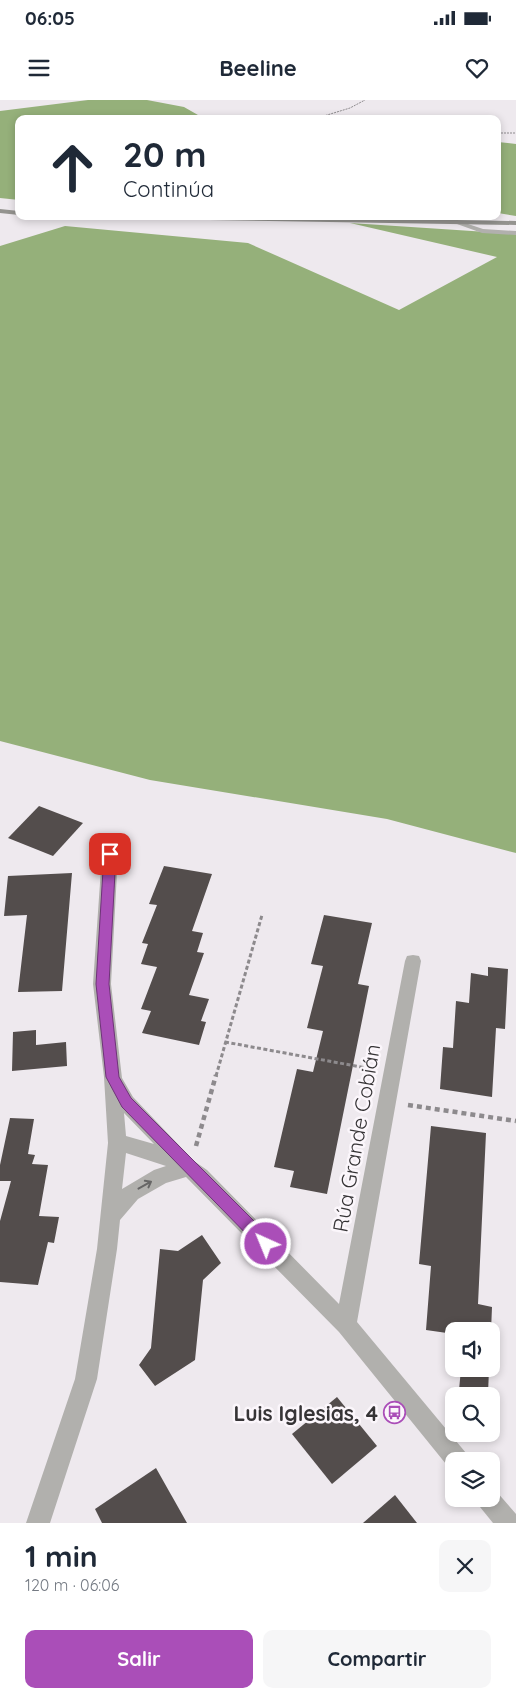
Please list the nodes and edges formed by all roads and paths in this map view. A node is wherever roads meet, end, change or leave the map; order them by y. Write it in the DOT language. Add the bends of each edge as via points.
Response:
graph roads {
  1 [pos="366,100"];
  2 [pos="327,115"];
  3 [pos="501,133"];
  4 [pos="516,133"];
  5 [pos="0,212"];
  6 [pos="15,213"];
  7 [pos="302,220"];
  8 [pos="459,222"];
  9 [pos="516,224"];
  10 [pos="516,233"];
  11 [pos="110,854"];
  12 [pos="262,915"];
  13 [pos="413,961"];
  14 [pos="225,1042"];
  15 [pos="367,1068"];
  16 [pos="113,1077"];
  17 [pos="416,1106"];
  18 [pos="516,1121"];
  19 [pos="117,1143"];
  20 [pos="189,1168"];
  21 [pos="110,1217"];
  22 [pos="346,1324"];
  23 [pos="451,1452"];
  24 [pos="495,1507"];
  25 [pos="38,1523"];
  26 [pos="508,1523"];
  1 -- 2 [label="path"];
  3 -- 4 [label="path"];
  5 -- 6 [label="street"];
  7 -- 8 [label="street"];
  8 -- 9 [label="street"];
  8 -- 10 [label="lane" via="482,231"];
  11 -- 16 [label="street" via="102,984"];
  12 -- 14 [label="path"];
  13 -- 22 [label="street, Rúa Grande Cobián"];
  14 -- 15 [label="path"];
  14 -- 20 [label="path"];
  16 -- 19 [label="street"];
  16 -- 20 [label="street" via="126,1102"];
  17 -- 18 [label="path"];
  19 -- 20 [label="street" via="132,1144"];
  19 -- 21 [label="street"];
  21 -- 20 [label="street, one-way" via="131,1193 161,1176"];
  20 -- 22 [label="street"];
  21 -- 25 [label="street" via="86,1379"];
  22 -- 23 [label="street"];
  24 -- 26 [label="street"];
}
